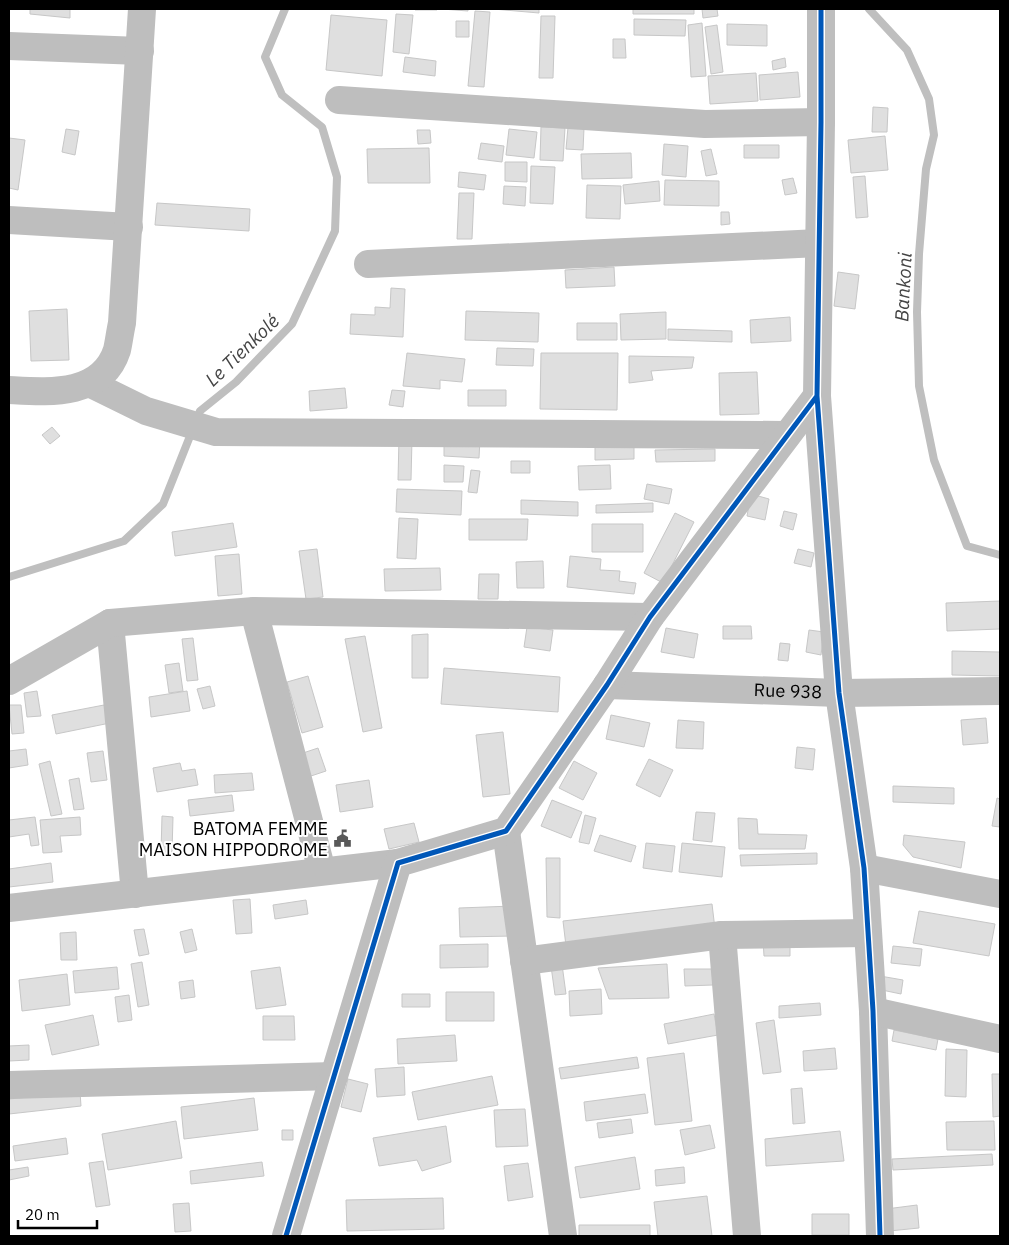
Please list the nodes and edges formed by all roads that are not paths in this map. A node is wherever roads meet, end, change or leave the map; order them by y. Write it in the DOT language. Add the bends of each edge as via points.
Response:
graph roads {
  1 [pos="142,9"];
  2 [pos="821,9"];
  3 [pos="9,46"];
  4 [pos="140,51"];
  5 [pos="339,100"];
  6 [pos="821,122"];
  7 [pos="9,220"];
  8 [pos="129,227"];
  9 [pos="819,243"];
  10 [pos="368,264"];
  11 [pos="90,383"];
  12 [pos="9,390"];
  13 [pos="817,396"];
  14 [pos="787,435"];
  15 [pos="254,611"];
  16 [pos="650,616"];
  17 [pos="110,623"];
  18 [pos="9,681"];
  19 [pos="607,685"];
  20 [pos="1000,691"];
  21 [pos="839,693"];
  22 [pos="506,831"];
  23 [pos="398,863"];
  24 [pos="864,868"];
  25 [pos="322,871"];
  26 [pos="135,894"];
  27 [pos="1000,894"];
  28 [pos="9,908"];
  29 [pos="868,933"];
  30 [pos="722,935"];
  31 [pos="524,961"];
  32 [pos="873,1011"];
  33 [pos="1000,1039"];
  34 [pos="334,1076"];
  35 [pos="9,1085"];
  36 [pos="286,1236"];
  37 [pos="563,1236"];
  38 [pos="746,1236"];
  39 [pos="880,1236"];
  1 -- 4 [label="street"];
  2 -- 6 [label="street"];
  3 -- 4 [label="street"];
  4 -- 8 [label="street"];
  5 -- 6 [label="street" via="705,124"];
  6 -- 9 [label="street"];
  7 -- 8 [label="street"];
  8 -- 11 [label="street" via="122,323 116,351 106,370"];
  9 -- 10 [label="street"];
  9 -- 13 [label="street"];
  11 -- 12 [label="street" via="67,391"];
  11 -- 14 [label="street" via="146,410 216,432"];
  13 -- 14 [label="street"];
  13 -- 21 [label="street"];
  14 -- 16 [label="street"];
  15 -- 16 [label="street"];
  15 -- 17 [label="street"];
  15 -- 25 [label="street"];
  16 -- 19 [label="street"];
  17 -- 18 [label="street"];
  17 -- 26 [label="street"];
  19 -- 21 [label="street, Rue 938"];
  19 -- 22 [label="street"];
  20 -- 21 [label="street, Rue 938"];
  21 -- 24 [label="street"];
  22 -- 23 [label="street"];
  22 -- 31 [label="street"];
  23 -- 25 [label="street"];
  23 -- 34 [label="street"];
  24 -- 27 [label="street"];
  24 -- 29 [label="street"];
  25 -- 26 [label="street"];
  26 -- 28 [label="street"];
  29 -- 30 [label="street"];
  29 -- 32 [label="street"];
  30 -- 31 [label="street"];
  30 -- 38 [label="street"];
  31 -- 37 [label="street"];
  32 -- 33 [label="street"];
  32 -- 39 [label="street"];
  34 -- 35 [label="street"];
  34 -- 36 [label="street"];
}
